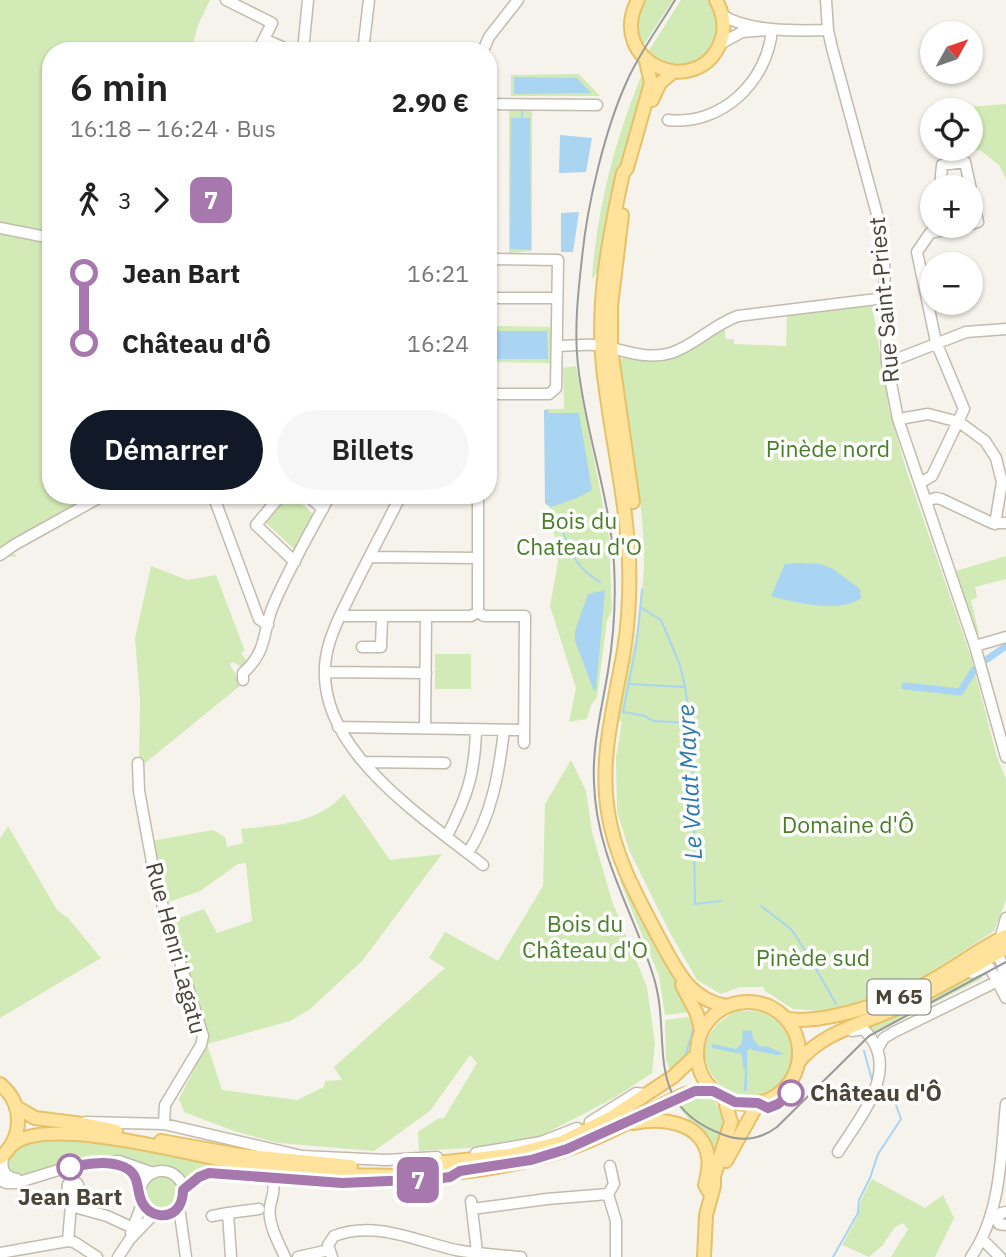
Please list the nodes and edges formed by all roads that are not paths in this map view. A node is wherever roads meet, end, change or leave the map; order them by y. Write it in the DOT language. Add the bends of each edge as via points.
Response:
graph roads {
  1 [pos="226,0"];
  2 [pos="308,0"];
  3 [pos="369,0"];
  4 [pos="518,0"];
  5 [pos="716,0"];
  6 [pos="826,0"];
  7 [pos="634,3"];
  8 [pos="722,16"];
  9 [pos="772,29"];
  10 [pos="828,30"];
  11 [pos="264,39"];
  12 [pos="262,42"];
  13 [pos="270,42"];
  14 [pos="304,42"];
  15 [pos="364,42"];
  16 [pos="486,42"];
  17 [pos="720,44"];
  18 [pos="646,61"];
  19 [pos="673,72"];
  20 [pos="497,104"];
  21 [pos="597,105"];
  22 [pos="644,115"];
  23 [pos="668,120"];
  24 [pos="627,168"];
  25 [pos="941,175"];
  26 [pos="968,175"];
  27 [pos="0,228"];
  28 [pos="42,236"];
  29 [pos="925,238"];
  30 [pos="497,259"];
  31 [pos="497,298"];
  32 [pos="557,298"];
  33 [pos="885,298"];
  34 [pos="1006,328"];
  35 [pos="936,342"];
  36 [pos="557,346"];
  37 [pos="602,347"];
  38 [pos="887,363"];
  39 [pos="497,394"];
  40 [pos="905,418"];
  41 [pos="959,422"];
  42 [pos="920,483"];
  43 [pos="926,501"];
  44 [pos="88,504"];
  45 [pos="219,504"];
  46 [pos="274,504"];
  47 [pos="317,504"];
  48 [pos="326,504"];
  49 [pos="396,504"];
  50 [pos="478,504"];
  51 [pos="323,509"];
  52 [pos="1006,523"];
  53 [pos="995,524"];
  54 [pos="0,555"];
  55 [pos="369,557"];
  56 [pos="478,558"];
  57 [pos="295,562"];
  58 [pos="478,612"];
  59 [pos="340,616"];
  60 [pos="382,617"];
  61 [pos="426,617"];
  62 [pos="268,625"];
  63 [pos="1006,637"];
  64 [pos="975,646"];
  65 [pos="362,647"];
  66 [pos="325,672"];
  67 [pos="426,673"];
  68 [pos="243,680"];
  69 [pos="338,727"];
  70 [pos="425,728"];
  71 [pos="477,729"];
  72 [pos="504,730"];
  73 [pos="524,730"];
  74 [pos="524,743"];
  75 [pos="1006,757"];
  76 [pos="364,761"];
  77 [pos="138,762"];
  78 [pos="445,764"];
  79 [pos="447,836"];
  80 [pos="468,853"];
  81 [pos="483,865"];
  82 [pos="1006,918"];
  83 [pos="1000,950"];
  84 [pos="681,978"];
  85 [pos="1000,980"];
  86 [pos="1006,997"];
  87 [pos="727,1006"];
  88 [pos="787,1019"];
  89 [pos="701,1030"];
  90 [pos="828,1038"];
  91 [pos="878,1048"];
  92 [pos="696,1055"];
  93 [pos="798,1063"];
  94 [pos="0,1084"];
  95 [pos="644,1094"];
  96 [pos="719,1094"];
  97 [pos="758,1103"];
  98 [pos="1006,1104"];
  99 [pos="16,1107"];
  100 [pos="627,1121"];
  101 [pos="82,1124"];
  102 [pos="164,1124"];
  103 [pos="5,1152"];
  104 [pos="838,1152"];
  105 [pos="114,1163"];
  106 [pos="610,1166"];
  107 [pos="460,1171"];
  108 [pos="153,1173"];
  109 [pos="0,1180"];
  110 [pos="24,1180"];
  111 [pos="273,1180"];
  112 [pos="140,1188"];
  113 [pos="183,1190"];
  114 [pos="713,1190"];
  115 [pos="72,1192"];
  116 [pos="608,1194"];
  117 [pos="142,1204"];
  118 [pos="71,1206"];
  119 [pos="179,1207"];
  120 [pos="258,1209"];
  121 [pos="1006,1212"];
  122 [pos="228,1213"];
  123 [pos="159,1214"];
  124 [pos="212,1216"];
  125 [pos="1006,1225"];
  126 [pos="132,1234"];
  127 [pos="182,1235"];
  128 [pos="982,1240"];
  129 [pos="68,1241"];
  130 [pos="477,1252"];
  131 [pos="0,1253"];
  132 [pos="330,1254"];
  133 [pos="492,1256"];
  134 [pos="97,1257"];
  135 [pos="118,1257"];
  136 [pos="186,1257"];
  137 [pos="231,1257"];
  138 [pos="285,1257"];
  139 [pos="298,1257"];
  140 [pos="521,1257"];
  141 [pos="616,1257"];
  142 [pos="704,1257"];
  143 [pos="971,1257"];
  144 [pos="1000,1257"];
  1 -- 11 [label="street" via="272,23"];
  2 -- 14 [label="street"];
  3 -- 15 [label="street"];
  4 -- 16 [label="street"];
  5 -- 8 [label="main road"];
  6 -- 10 [label="street, Rue Saint-Priest"];
  7 -- 18 [label="main road" via="633,40"];
  8 -- 9 [label="street"];
  8 -- 17 [label="main road"];
  9 -- 10 [label="street"];
  9 -- 17 [label="street" via="742,32"];
  9 -- 23 [label="street" via="765,63 738,97 709,116"];
  10 -- 33 [label="street, Rue Saint-Priest" via="878,218"];
  11 -- 12 [label="street"];
  11 -- 13 [label="street"];
  17 -- 19 [label="main road" via="697,68"];
  18 -- 19 [label="main road"];
  18 -- 22 [label="main road" via="651,83"];
  19 -- 22 [label="main road" via="660,83"];
  20 -- 21 [label="street"];
  22 -- 24 [label="main road"];
  24 -- 37 [label="main road"];
  24 -- 37 [label="main road" via="605,261"];
  25 -- 26 [label="street" via="942,165 965,162"];
  27 -- 28 [label="street"];
  29 -- 35 [label="street" via="917,251"];
  30 -- 32 [label="street" via="558,260"];
  31 -- 32 [label="street"];
  32 -- 36 [label="street"];
  33 -- 37 [label="street" via="738,316 683,348 661,355"];
  33 -- 38 [label="street, Rue Saint-Priest"];
  34 -- 35 [label="street" via="965,332"];
  35 -- 38 [label="street"];
  35 -- 41 [label="street" via="964,407"];
  36 -- 37 [label="street"];
  36 -- 39 [label="street" via="553,392"];
  37 -- 84 [label="main road" via="625,498 629,607 607,749 607,810 628,878"];
  38 -- 42 [label="street, Rue Saint-Priest" via="898,419"];
  40 -- 41 [label="street" via="928,414"];
  41 -- 42 [label="street" via="932,476"];
  41 -- 53 [label="street" via="985,441 996,457 1002,482"];
  42 -- 43 [label="street, Rue Saint-Priest"];
  43 -- 53 [label="street" via="941,499"];
  43 -- 64 [label="street, Rue Saint-Priest"];
  44 -- 54 [label="street"];
  45 -- 62 [label="street" via="259,619"];
  46 -- 57 [label="street" via="256,525"];
  47 -- 51 [label="street"];
  48 -- 51 [label="street"];
  49 -- 55 [label="street"];
  50 -- 56 [label="street"];
  51 -- 57 [label="street"];
  52 -- 53 [label="street"];
  55 -- 56 [label="street"];
  55 -- 59 [label="street"];
  56 -- 58 [label="street"];
  57 -- 62 [label="street"];
  58 -- 61 [label="street"];
  58 -- 73 [label="street" via="525,617"];
  59 -- 60 [label="street"];
  59 -- 66 [label="street"];
  60 -- 61 [label="street"];
  60 -- 65 [label="street" via="381,647"];
  61 -- 67 [label="street"];
  62 -- 68 [label="street" via="259,655 243,673"];
  63 -- 64 [label="street"];
  64 -- 75 [label="street, Rue Saint-Priest"];
  66 -- 67 [label="street"];
  66 -- 69 [label="street" via="328,702"];
  67 -- 70 [label="street"];
  69 -- 70 [label="street"];
  69 -- 76 [label="street"];
  70 -- 71 [label="street"];
  71 -- 72 [label="street"];
  71 -- 79 [label="street" via="466,797"];
  72 -- 73 [label="street"];
  72 -- 80 [label="street" via="492,800"];
  73 -- 74 [label="street"];
  76 -- 78 [label="street"];
  76 -- 79 [label="street"];
  77 -- 102 [label="street, Rue Henri Lagatu" via="156,884 203,1036 165,1105"];
  79 -- 80 [label="street"];
  80 -- 81 [label="street"];
  82 -- 83 [label="street"];
  83 -- 85 [label="street"];
  83 -- 85 [label="street"];
  83 -- 88 [label="main road, M 65" via="894,999 837,1015"];
  83 -- 90 [label="main road, M 65" via="901,1006"];
  84 -- 87 [label="main road" via="702,998"];
  84 -- 89 [label="main road"];
  85 -- 86 [label="street"];
  85 -- 91 [label="street" via="894,1032"];
  87 -- 88 [label="main road" via="761,1003"];
  87 -- 89 [label="main road"];
  88 -- 93 [label="main road" via="797,1040"];
  89 -- 92 [label="main road"];
  90 -- 91 [label="street" via="861,1029"];
  90 -- 93 [label="main road, M 65"];
  91 -- 104 [label="street" via="880,1077 873,1097"];
  92 -- 95 [label="main road"];
  92 -- 96 [label="main road" via="701,1074"];
  93 -- 97 [label="main road" via="784,1089"];
  94 -- 99 [label="main road"];
  95 -- 101 [label="main road" via="612,1117 562,1142 510,1155 421,1165 351,1167 250,1156"];
  95 -- 102 [label="street" via="636,1093 590,1122 541,1142 434,1158 302,1156"];
  96 -- 97 [label="main road"];
  96 -- 100 [label="main road" via="702,1090 685,1094"];
  96 -- 114 [label="main road" via="731,1122"];
  97 -- 114 [label="main road"];
  98 -- 128 [label="street" via="998,1180"];
  99 -- 101 [label="main road" via="35,1118"];
  99 -- 103 [label="main road" via="18,1124"];
  100 -- 107 [label="main road" via="531,1160"];
  100 -- 114 [label="main road" via="662,1121 692,1129 707,1151 705,1185"];
  101 -- 102 [label="street" via="88,1120"];
  103 -- 107 [label="main road" via="21,1138 76,1133 236,1163 321,1173"];
  103 -- 110 [label="street" via="3,1171 9,1178"];
  105 -- 108 [label="street"];
  105 -- 110 [label="street" via="87,1164"];
  105 -- 112 [label="street" via="130,1171"];
  106 -- 116 [label="street" via="614,1184"];
  107 -- 111 [label="street" via="450,1177 396,1182"];
  108 -- 112 [label="street"];
  108 -- 113 [label="street" via="172,1174"];
  109 -- 110 [label="street" via="11,1184"];
  111 -- 113 [label="street" via="209,1173"];
  111 -- 138 [label="street" via="270,1218"];
  112 -- 117 [label="street"];
  113 -- 119 [label="street"];
  114 -- 142 [label="main road" via="706,1215"];
  115 -- 118 [label="street"];
  116 -- 130 [label="street" via="472,1205"];
  116 -- 141 [label="street" via="616,1221"];
  117 -- 123 [label="street"];
  117 -- 126 [label="street"];
  118 -- 126 [label="street" via="107,1216"];
  118 -- 129 [label="street"];
  119 -- 123 [label="street"];
  119 -- 127 [label="street"];
  120 -- 122 [label="street"];
  121 -- 125 [label="street" via="998,1219"];
  122 -- 124 [label="street"];
  122 -- 137 [label="street"];
  123 -- 126 [label="street"];
  123 -- 127 [label="street"];
  126 -- 135 [label="street"];
  127 -- 136 [label="street"];
  128 -- 143 [label="street"];
  128 -- 144 [label="street"];
  129 -- 131 [label="street"];
  129 -- 134 [label="street"];
  130 -- 132 [label="street" via="376,1231 334,1236 329,1242"];
  130 -- 133 [label="street"];
  132 -- 139 [label="street"];
  133 -- 140 [label="street"];
}
